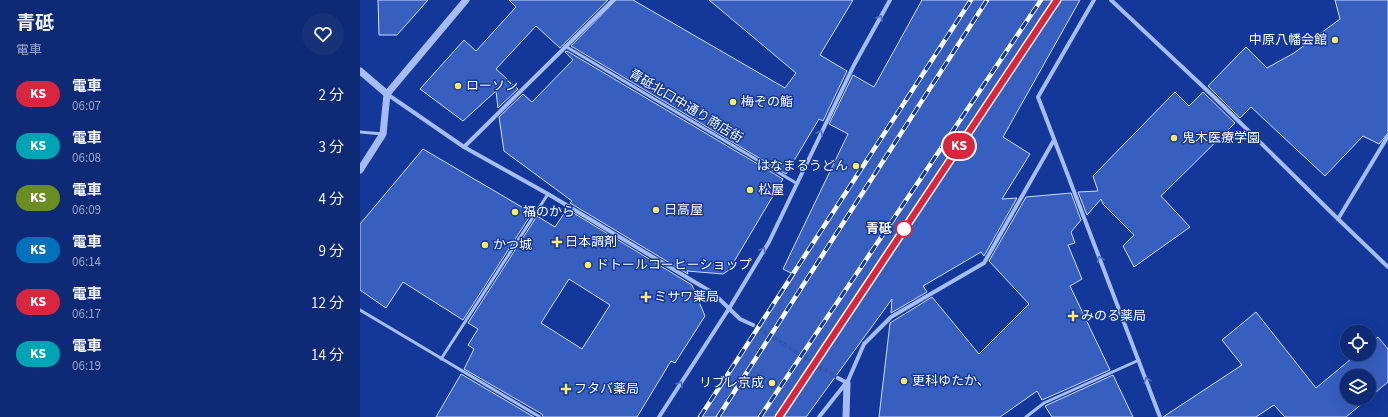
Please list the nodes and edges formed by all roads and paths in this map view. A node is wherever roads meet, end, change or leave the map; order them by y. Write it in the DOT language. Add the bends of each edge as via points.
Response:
graph roads {
  1 [pos="466,0"];
  2 [pos="613,0"];
  3 [pos="890,0"];
  4 [pos="1094,0"];
  5 [pos="1111,0"];
  6 [pos="565,46"];
  7 [pos="360,71"];
  8 [pos="387,94"];
  9 [pos="360,132"];
  10 [pos="383,134"];
  11 [pos="1388,136"];
  12 [pos="1054,140"];
  13 [pos="464,146"];
  14 [pos="360,170"];
  15 [pos="796,183"];
  16 [pos="548,194"];
  17 [pos="1338,219"];
  18 [pos="1388,267"];
  19 [pos="730,307"];
  20 [pos="360,310"];
  21 [pos="753,325"];
  22 [pos="440,359"];
  23 [pos="1139,360"];
  24 [pos="838,378"];
  25 [pos="847,383"];
  26 [pos="540,417"];
  27 [pos="659,417"];
  28 [pos="819,417"];
  29 [pos="846,417"];
  30 [pos="1026,417"];
  31 [pos="1160,417"];
  1 -- 8 [label="street"];
  2 -- 6 [label="street"];
  15 -- 3 [label="street, one-way" via="854,65"];
  4 -- 12 [label="street" via="1038,97"];
  5 -- 17 [label="street"];
  6 -- 13 [label="street"];
  6 -- 15 [label="lane, 青砥北口中通り商店街"];
  7 -- 8 [label="street"];
  8 -- 10 [label="street"];
  8 -- 13 [label="street"];
  9 -- 10 [label="lane"];
  10 -- 14 [label="street"];
  11 -- 17 [label="street"];
  23 -- 12 [label="street, one-way"];
  12 -- 25 [label="street" via="984,263 891,317 864,344"];
  13 -- 16 [label="street"];
  19 -- 15 [label="street, one-way" via="768,242"];
  16 -- 19 [label="street" via="713,293"];
  16 -- 22 [label="lane"];
  17 -- 18 [label="street"];
  19 -- 21 [label="street" via="740,319"];
  27 -- 19 [label="street, one-way"];
  20 -- 22 [label="lane"];
  22 -- 26 [label="lane"];
  23 -- 30 [label="lane" via="1044,403"];
  31 -- 23 [label="street, one-way"];
  24 -- 25 [label="street"];
  25 -- 28 [label="street"];
  25 -- 29 [label="street"];
}
